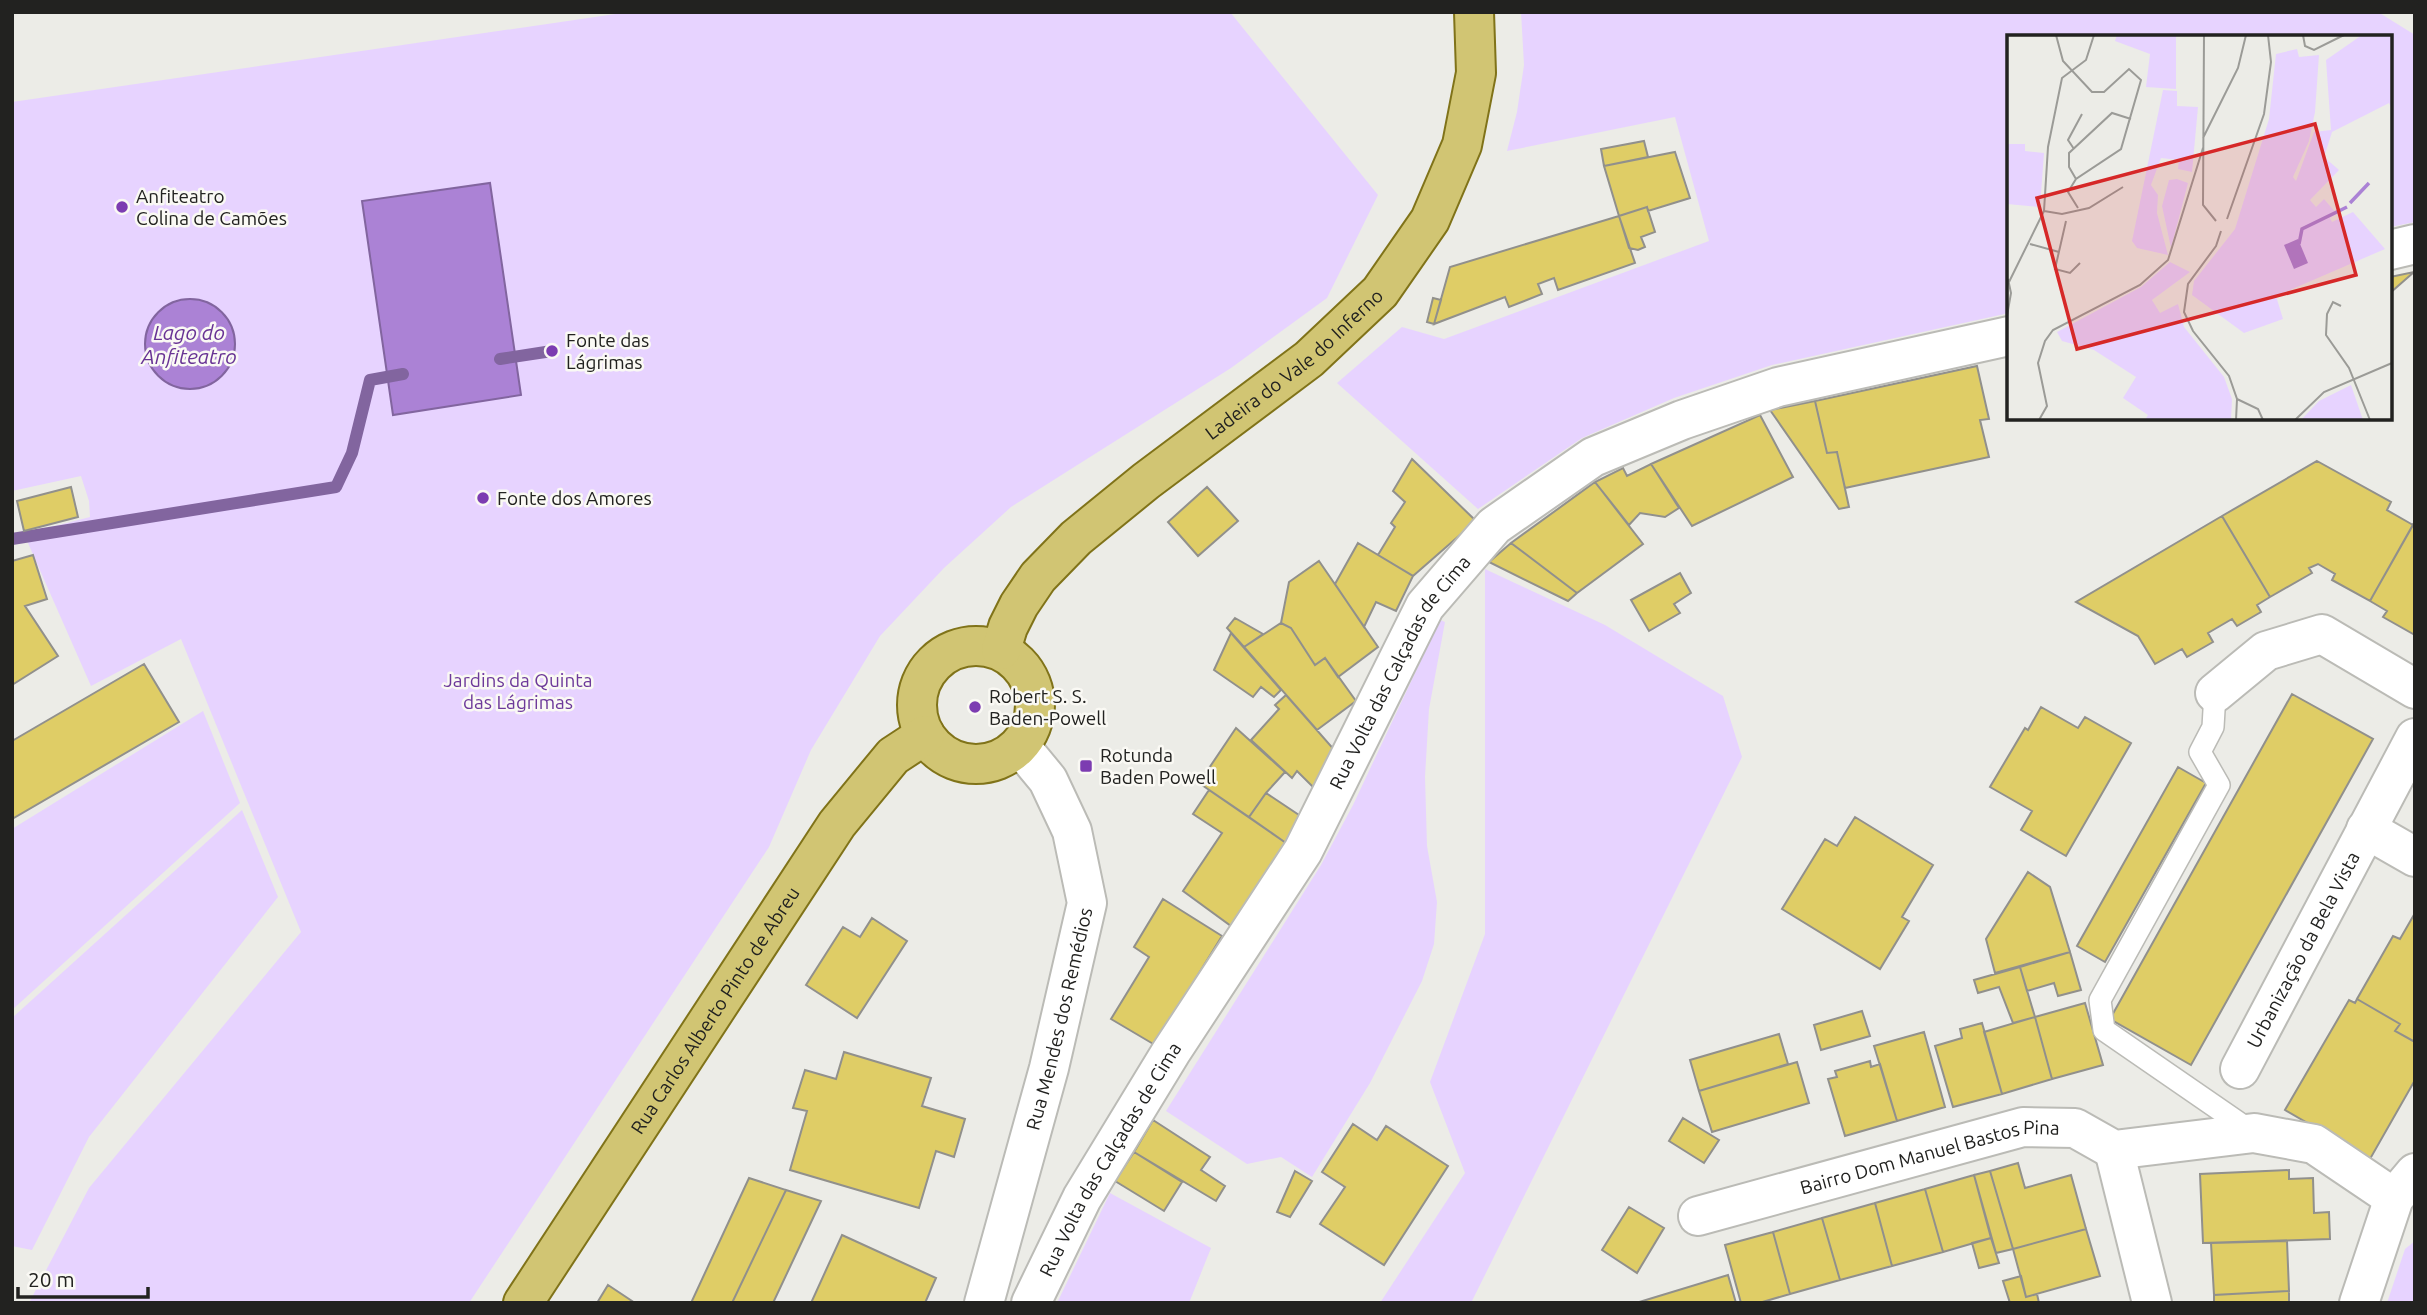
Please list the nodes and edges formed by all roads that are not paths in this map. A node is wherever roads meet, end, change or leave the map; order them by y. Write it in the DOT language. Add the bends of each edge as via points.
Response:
graph roads {
  1 [pos="1474,12"];
  2 [pos="2415,244"];
  3 [pos="2392,250"];
  4 [pos="2007,336"];
  5 [pos="1001,650"];
  6 [pos="2415,689"];
  7 [pos="2214,693"];
  8 [pos="925,735"];
  9 [pos="2415,738"];
  10 [pos="1020,746"];
  11 [pos="2367,829"];
  12 [pos="2415,857"];
  13 [pos="2240,1069"];
  14 [pos="2254,1133"];
  15 [pos="2114,1150"];
  16 [pos="2404,1185"];
  17 [pos="1698,1216"];
  18 [pos="523,1303"];
  19 [pos="984,1303"];
  20 [pos="1031,1303"];
  21 [pos="2152,1303"];
  22 [pos="2359,1303"];
  1 -- 5 [label="main road, Ladeira do Vale do Inferno" via="1476,73 1462,145 1430,220 1380,292 1309,359 1076,538 1038,577 1019,605"];
  2 -- 3 [label="street"];
  4 -- 20 [label="street, Rua Volta das Calçadas de Cima" via="1778,387 1682,420 1592,457 1494,526 1425,606 1303,851 1082,1198"];
  5 -- 8 [label="main road" via="964,646 934,662 918,691 916,708"];
  5 -- 10 [label="main road" via="1024,668 1036,699 1030,732"];
  6 -- 7 [label="street" via="2322,634 2266,651"];
  7 -- 14 [label="lane" via="2213,727 2200,752 2219,785 2100,1000 2104,1030"];
  8 -- 10 [label="main road" via="949,758 967,764 1005,758"];
  8 -- 18 [label="main road, Rua Carlos Alberto Pinto de Abreu" via="893,756 837,824"];
  9 -- 11 [label="street, Urbanização da Bela Vista"];
  10 -- 19 [label="street, Rua Mendes dos Remédios" via="1048,780 1072,831 1087,903 1049,1068"];
  11 -- 12 [label="street, Urbanização da Bela Vista"];
  11 -- 13 [label="street, Urbanização da Bela Vista"];
  14 -- 15 [label="street"];
  14 -- 16 [label="street" via="2314,1144"];
  15 -- 17 [label="street, Bairro Dom Manuel Bastos Pina" via="2074,1128 2023,1127"];
  15 -- 21 [label="street"];
  16 -- 22 [label="street"];
}
